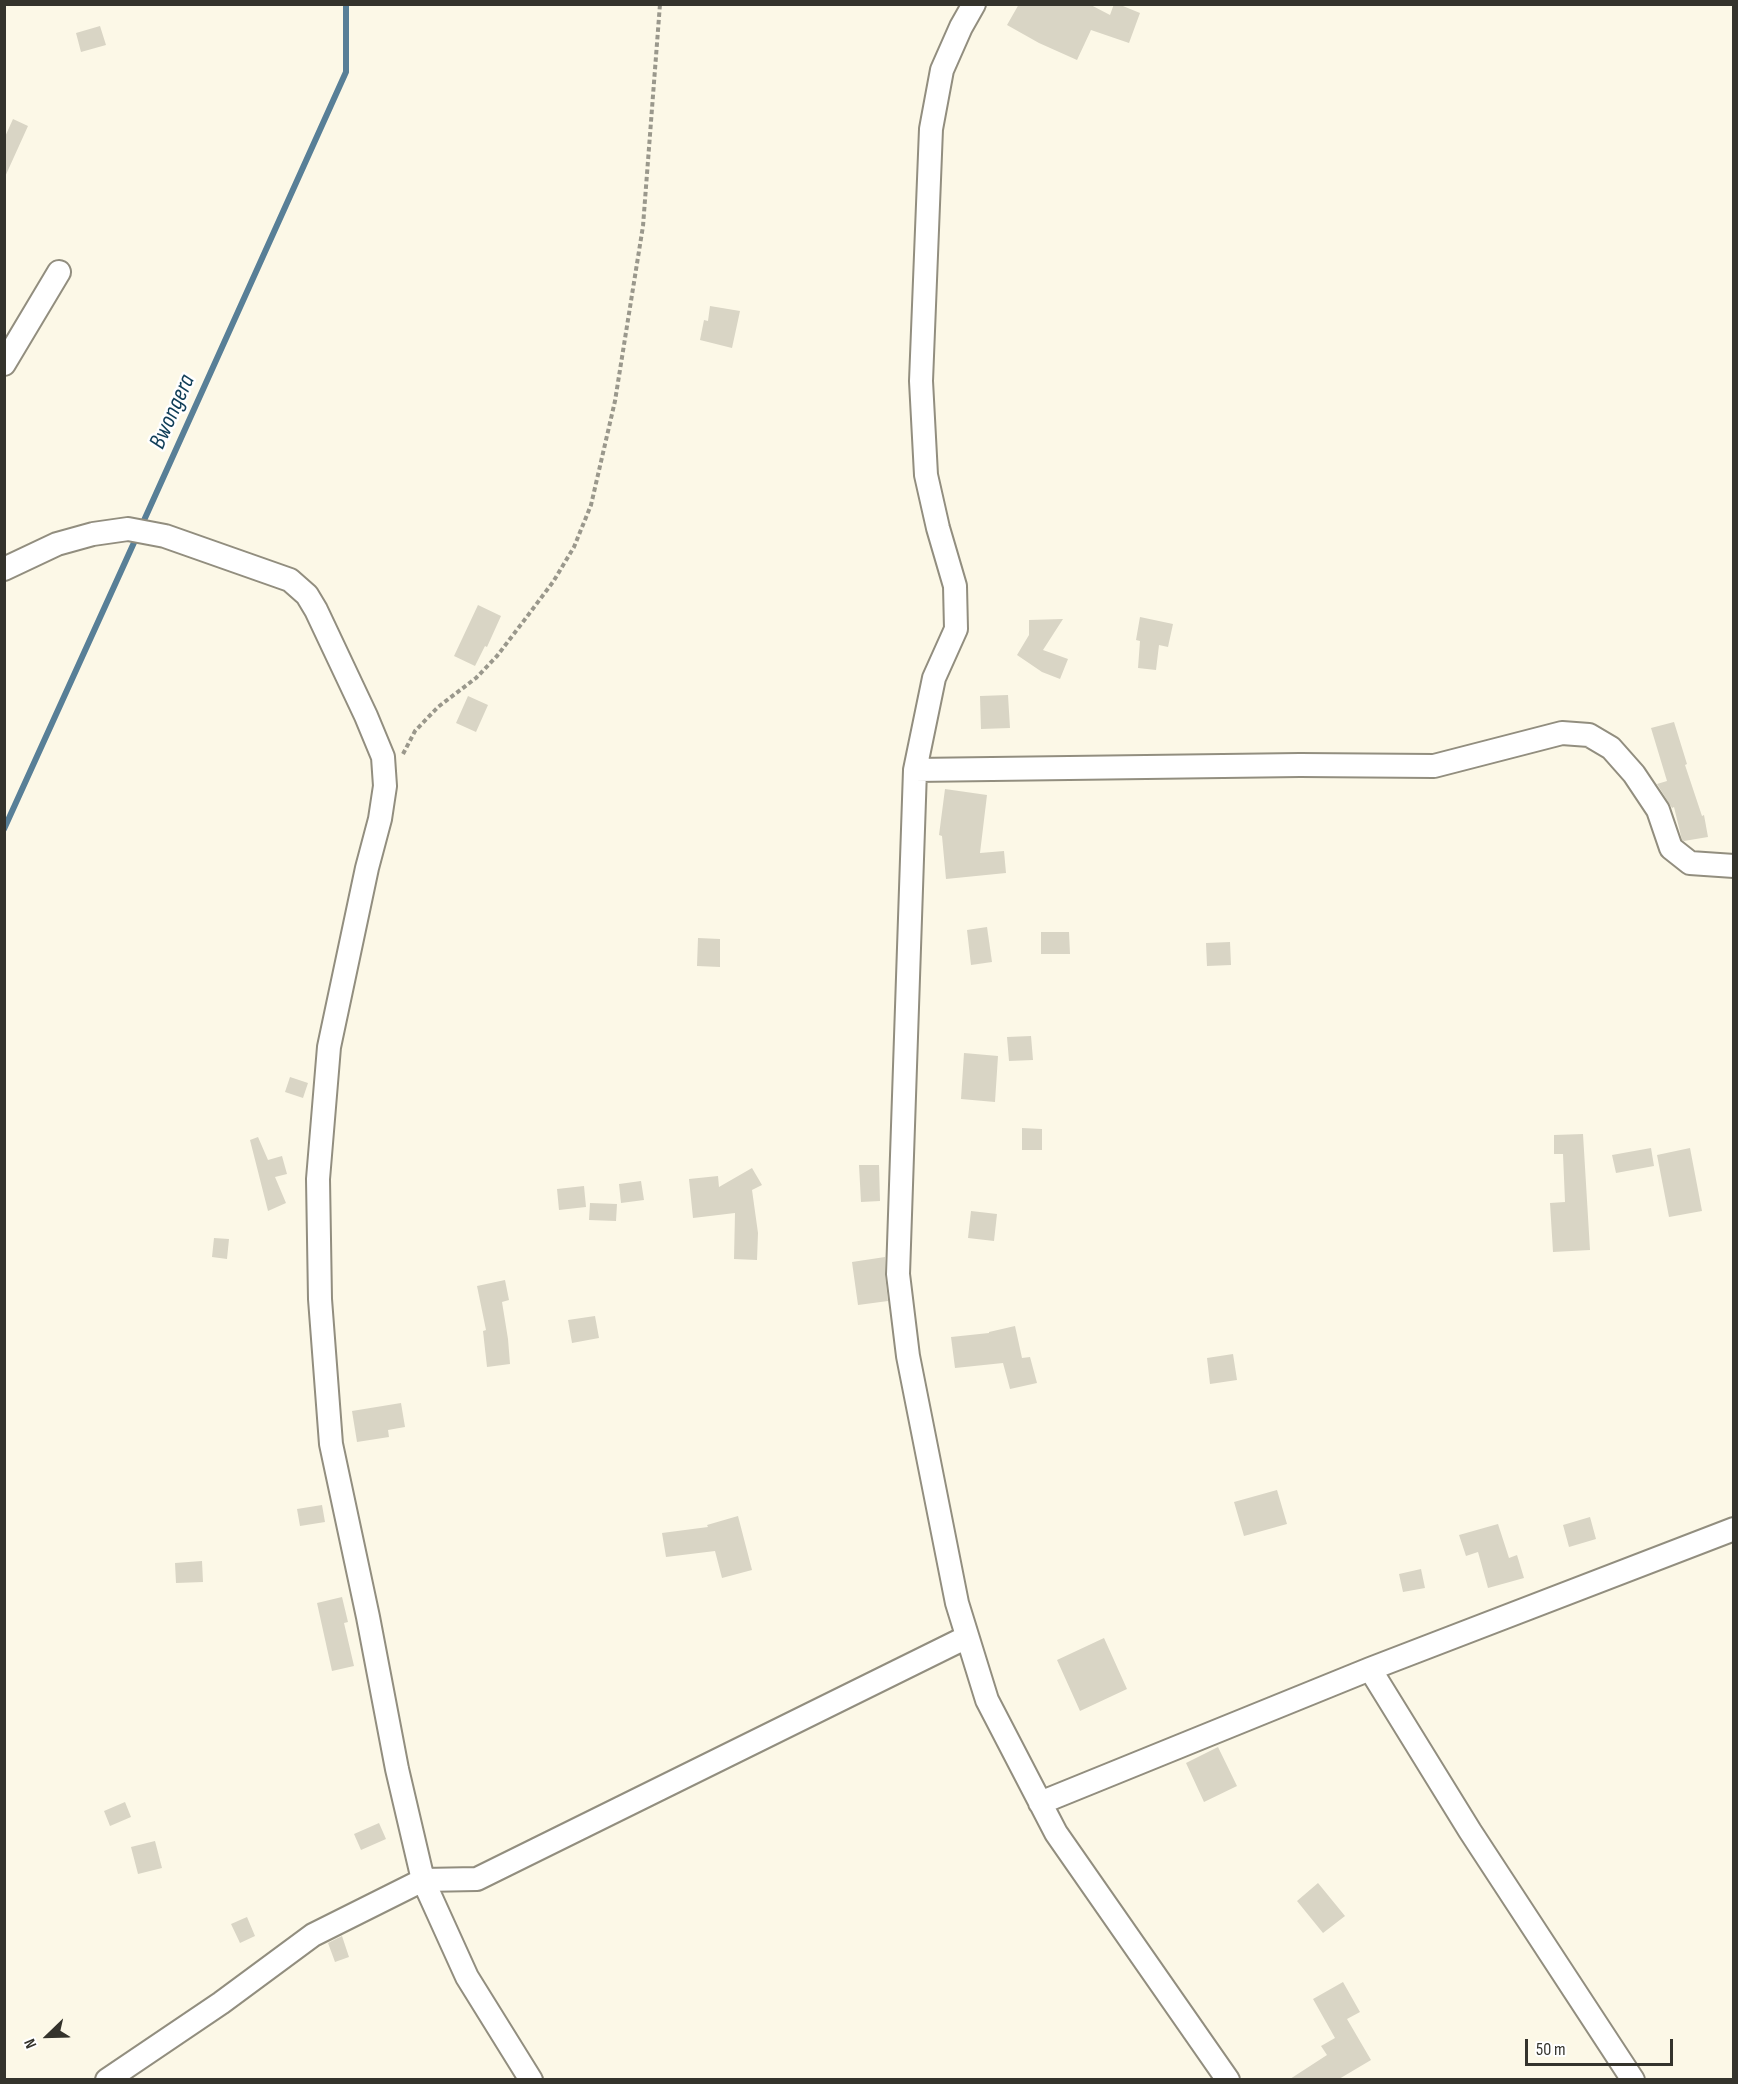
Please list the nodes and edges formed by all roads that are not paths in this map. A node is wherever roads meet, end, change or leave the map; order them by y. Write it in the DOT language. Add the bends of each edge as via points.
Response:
graph roads {
  1 [pos="974,4"];
  2 [pos="59,272"];
  3 [pos="4,364"];
  4 [pos="4,569"];
  5 [pos="915,770"];
  6 [pos="1734,866"];
  7 [pos="1734,1529"];
  8 [pos="967,1636"];
  9 [pos="1370,1669"];
  10 [pos="1040,1803"];
  11 [pos="423,1880"];
  12 [pos="107,2079"];
  13 [pos="531,2079"];
  14 [pos="1227,2079"];
  15 [pos="1633,2079"];
  1 -- 5 [label="street" via="942,70 931,129 921,381 926,475 956,586 956,629 934,678"];
  2 -- 3 [label="street"];
  4 -- 11 [label="street" via="57,544 128,530 165,536 290,580 308,595 316,610 383,756 385,786 380,819 329,1047 318,1179 320,1299 331,1444"];
  5 -- 6 [label="street" via="1434,766 1562,733 1589,735 1611,748 1634,774 1658,810 1671,848 1690,863"];
  5 -- 8 [label="street" via="898,1274 908,1356"];
  7 -- 9 [label="street"];
  8 -- 10 [label="street" via="987,1700"];
  8 -- 11 [label="street" via="477,1879"];
  9 -- 10 [label="street"];
  9 -- 15 [label="street" via="1470,1831"];
  10 -- 14 [label="street" via="1056,1833"];
  11 -- 12 [label="street" via="312,1935 221,2003"];
  11 -- 13 [label="street" via="467,1977"];
}
